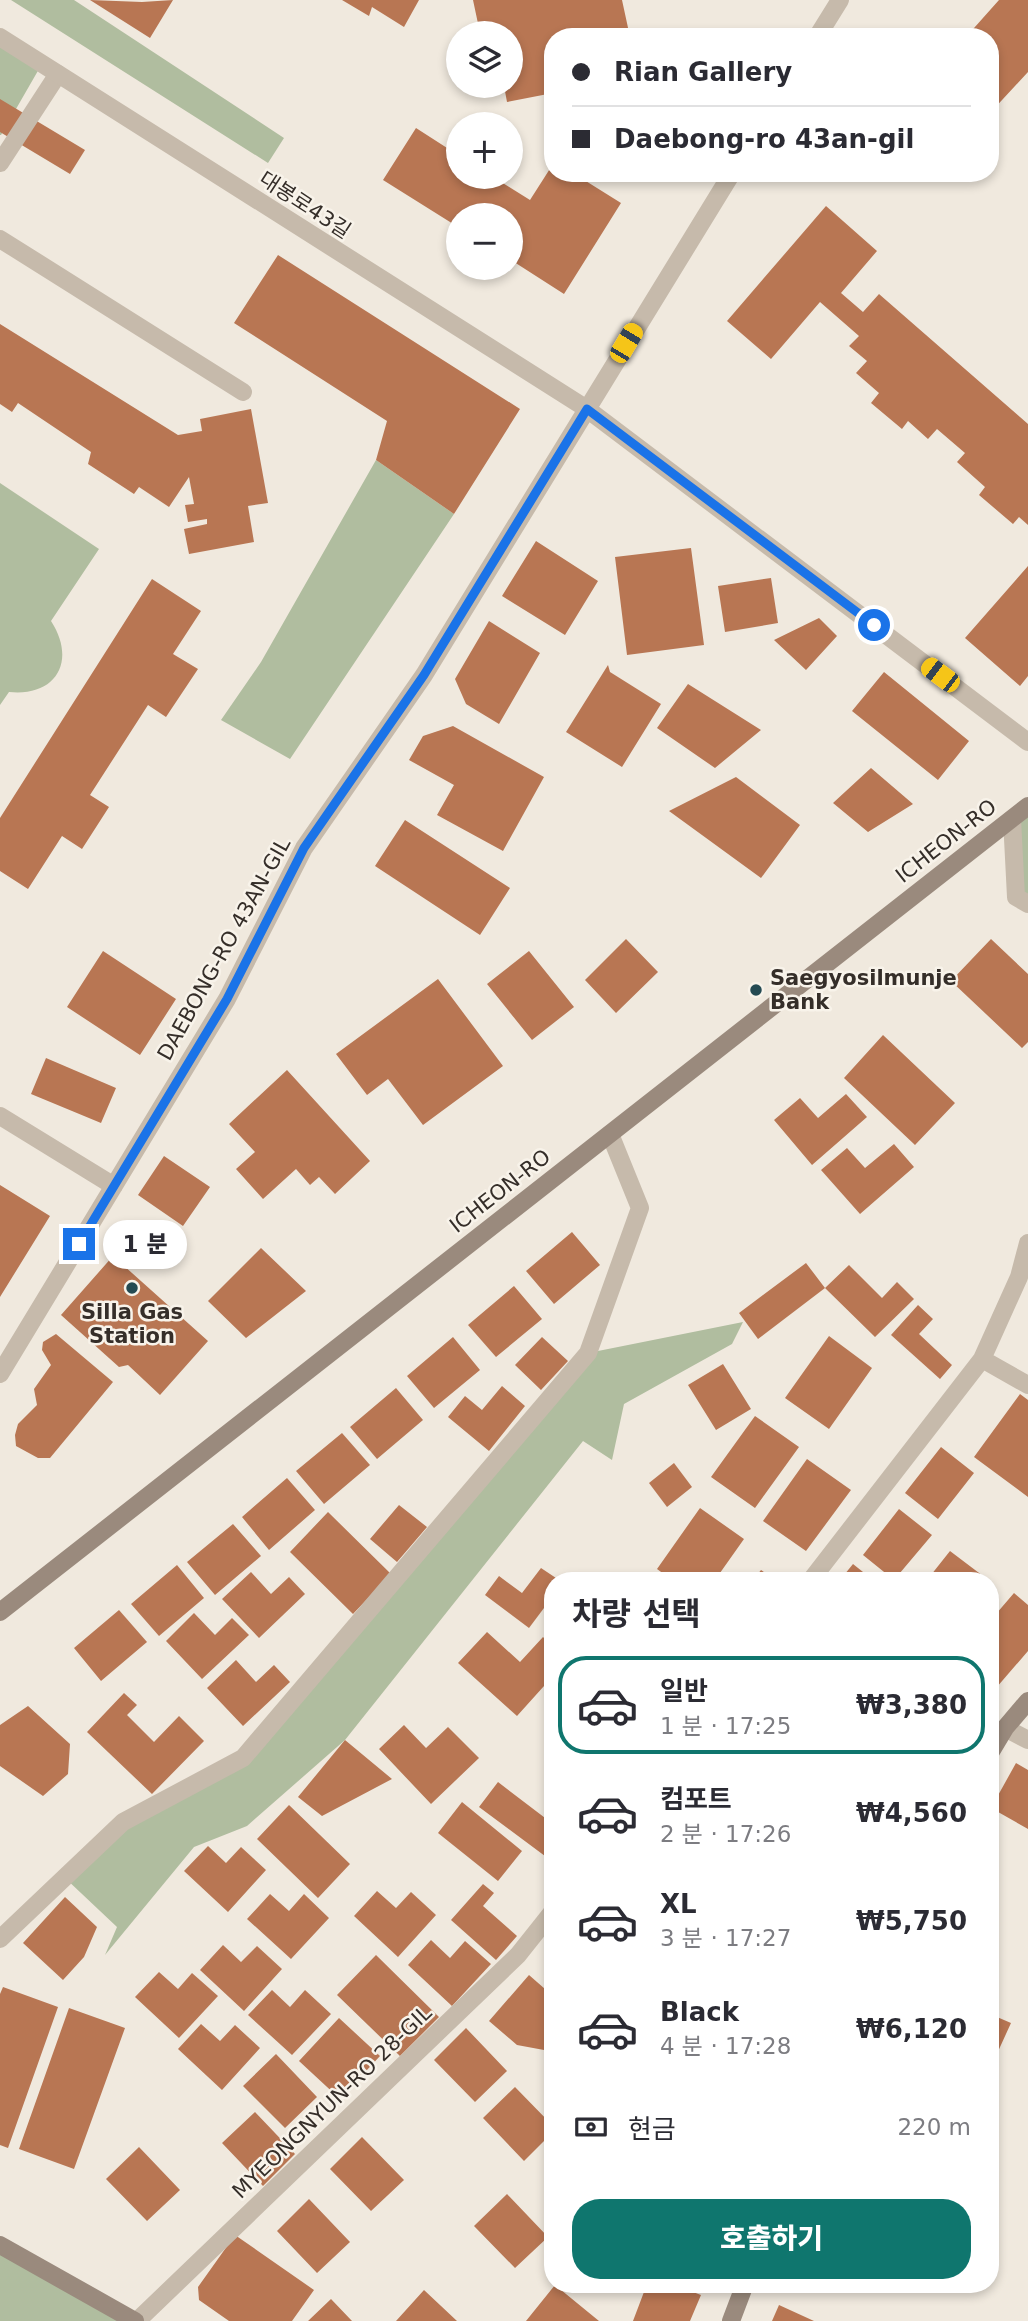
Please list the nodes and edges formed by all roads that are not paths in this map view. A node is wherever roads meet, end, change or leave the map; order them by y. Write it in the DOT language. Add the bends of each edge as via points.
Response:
graph roads {
  1 [pos="840,0"];
  2 [pos="823,28"];
  3 [pos="0,37"];
  4 [pos="58,74"];
  5 [pos="0,163"];
  6 [pos="726,182"];
  7 [pos="0,239"];
  8 [pos="243,392"];
  9 [pos="587,409"];
  10 [pos="1028,742"];
  11 [pos="1028,806"];
  12 [pos="1012,819"];
  13 [pos="1028,904"];
  14 [pos="0,1116"];
  15 [pos="610,1134"];
  16 [pos="114,1186"];
  17 [pos="1028,1243"];
  18 [pos="982,1359"];
  19 [pos="0,1374"];
  20 [pos="1028,1385"];
  21 [pos="817,1572"];
  22 [pos="0,1612"];
  23 [pos="1028,1701"];
  24 [pos="1005,1728"];
  25 [pos="999,1738"];
  26 [pos="1028,1740"];
  27 [pos="544,1922"];
  28 [pos="0,1940"];
  29 [pos="0,2245"];
  30 [pos="742,2293"];
  31 [pos="136,2321"];
  32 [pos="731,2321"];
  1 -- 2 [label="street"];
  3 -- 4 [label="street, 대봉로43길"];
  4 -- 5 [label="street"];
  4 -- 9 [label="street, 대봉로43길"];
  6 -- 9 [label="street, DAEBONG-RO 43AN-GIL"];
  7 -- 8 [label="street"];
  9 -- 10 [label="street, 대봉로43길"];
  9 -- 16 [label="street, DAEBONG-RO 43AN-GIL" via="424,675 304,848 227,999"];
  11 -- 12 [label="main road, ICHEON-RO"];
  12 -- 13 [label="street" via="1016,897"];
  12 -- 15 [label="main road, ICHEON-RO"];
  14 -- 16 [label="street"];
  15 -- 22 [label="main road, ICHEON-RO"];
  15 -- 28 [label="street" via="640,1208 588,1353 243,1758 123,1822"];
  16 -- 19 [label="street, DAEBONG-RO 43AN-GIL"];
  17 -- 18 [label="street" via="1019,1277"];
  18 -- 20 [label="street"];
  18 -- 21 [label="street"];
  23 -- 24 [label="main road"];
  24 -- 25 [label="main road"];
  24 -- 26 [label="street"];
  27 -- 31 [label="street, MYEONGNYUN-RO 28-GIL" via="518,1955"];
  29 -- 31 [label="main road"];
  30 -- 32 [label="main road"];
}
